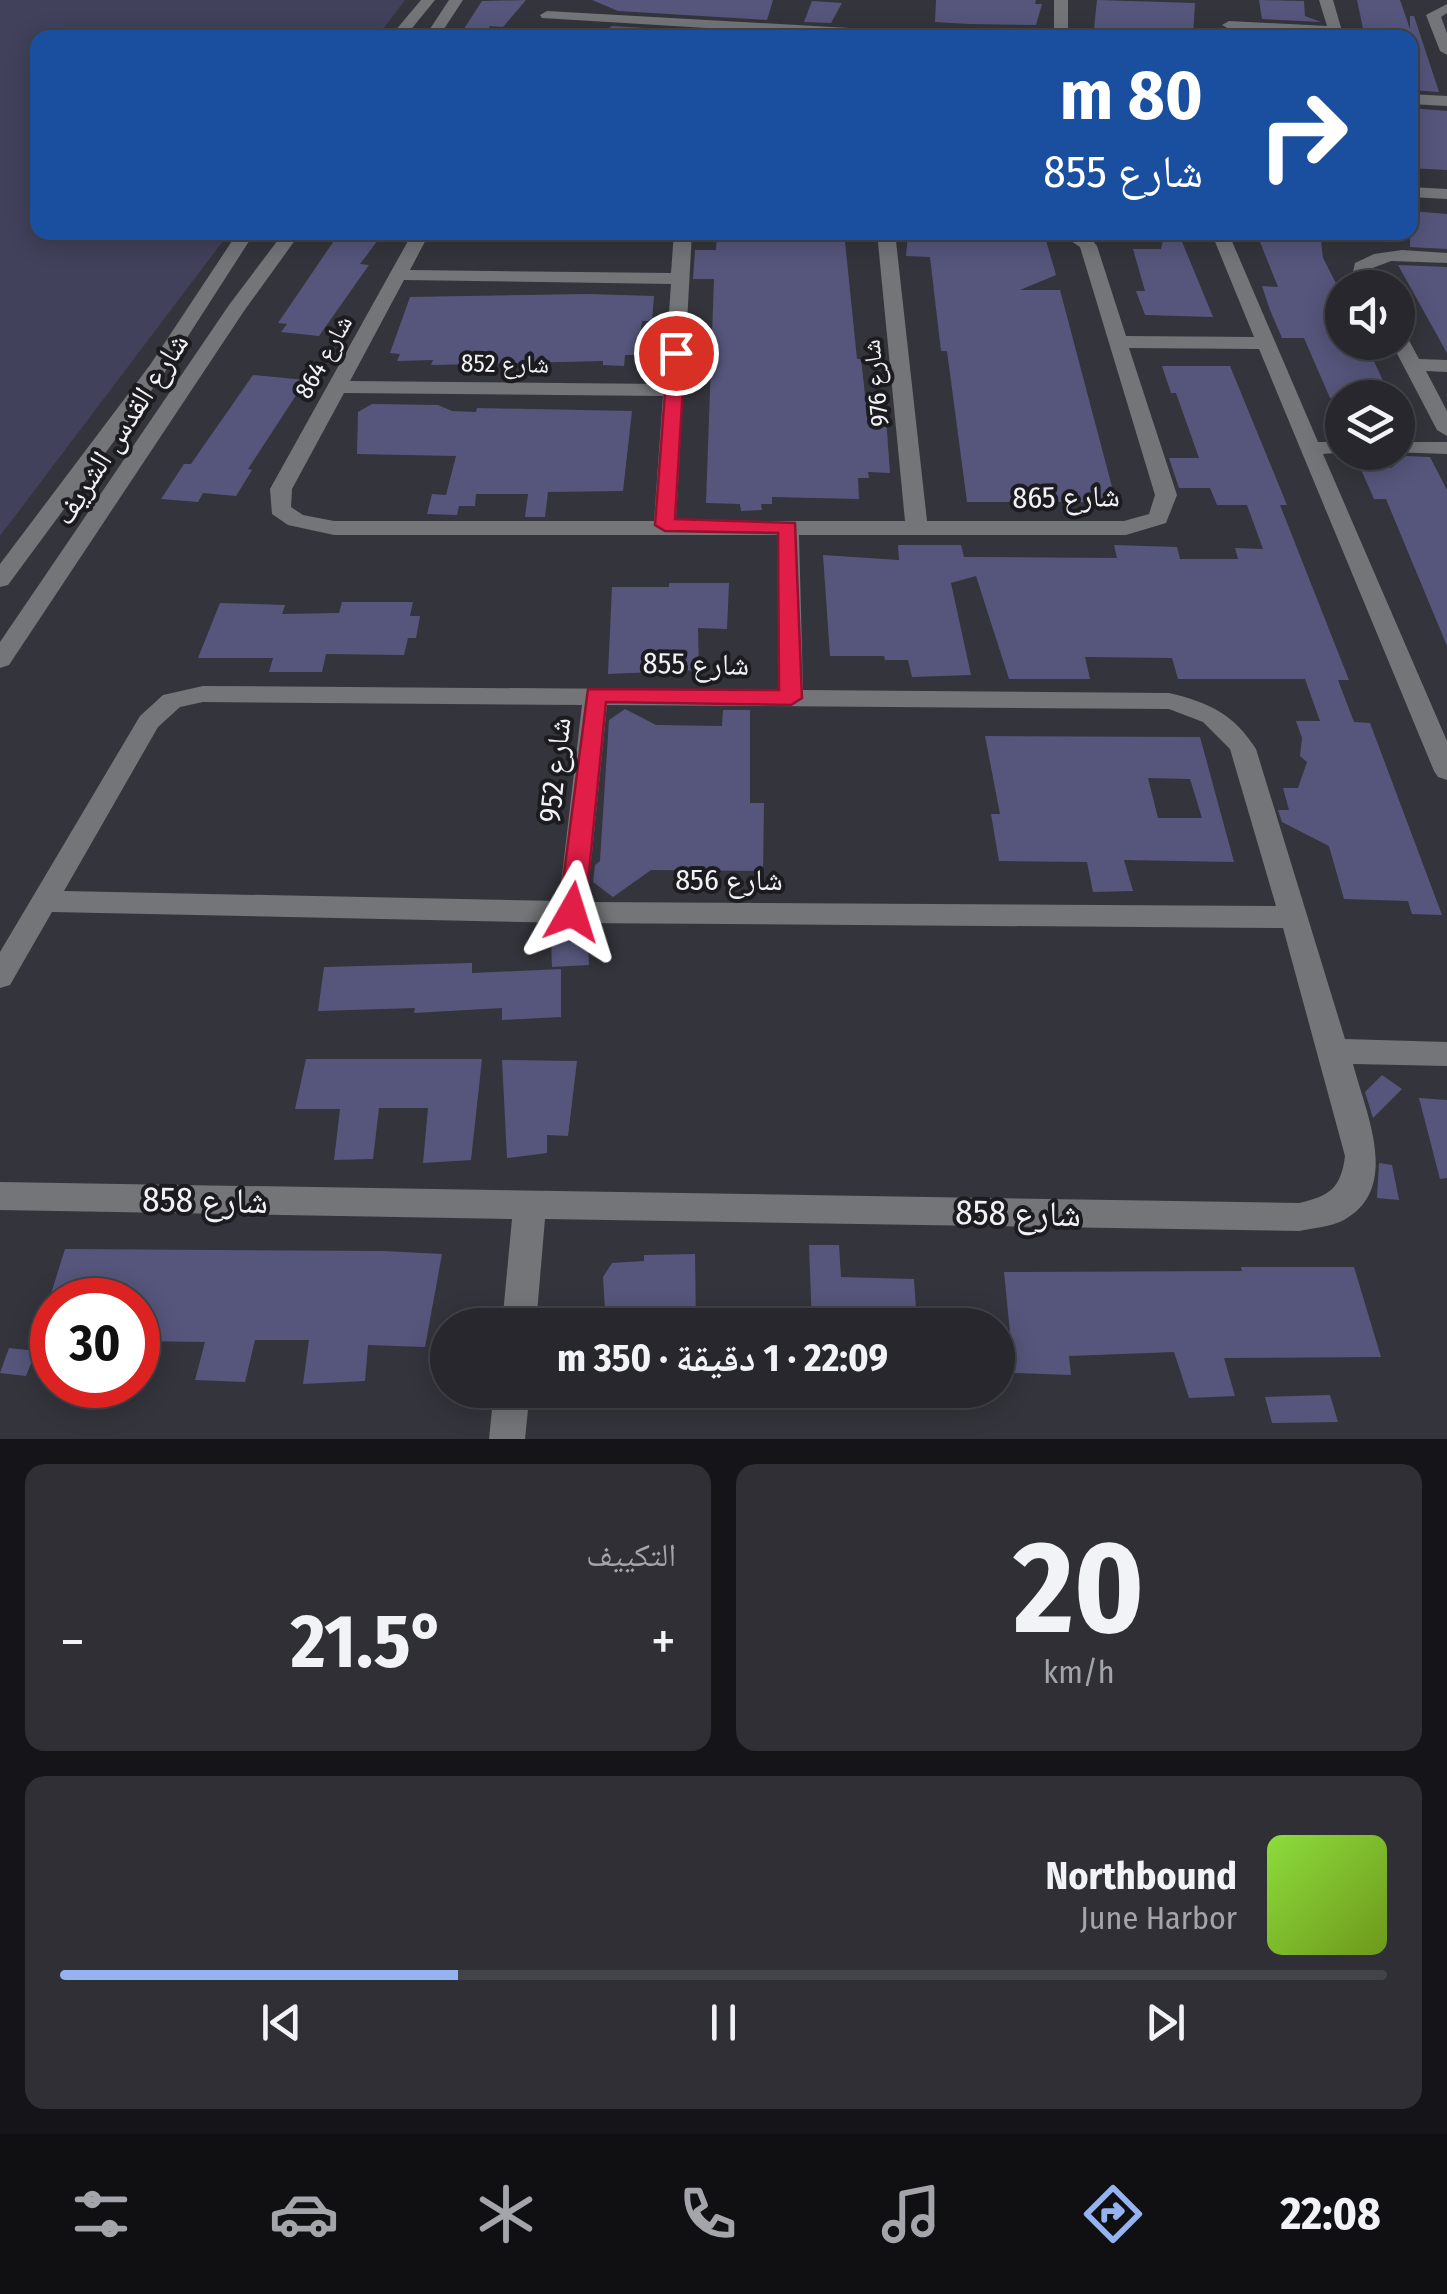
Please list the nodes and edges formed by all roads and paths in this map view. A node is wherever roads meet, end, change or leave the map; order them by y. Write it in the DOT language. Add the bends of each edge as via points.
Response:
graph roads {
  1 [pos="456,0"];
  2 [pos="556,0"];
  3 [pos="1061,0"];
  4 [pos="1326,0"];
  5 [pos="427,1"];
  6 [pos="1447,8"];
  7 [pos="1229,25"];
  8 [pos="403,30"];
  9 [pos="418,30"];
  10 [pos="436,30"];
  11 [pos="762,30"];
  12 [pos="1061,30"];
  13 [pos="1288,30"];
  14 [pos="1335,30"];
  15 [pos="1447,51"];
  16 [pos="1418,99"];
  17 [pos="1447,101"];
  18 [pos="242,240"];
  19 [pos="287,240"];
  20 [pos="418,240"];
  21 [pos="682,240"];
  22 [pos="887,240"];
  23 [pos="1082,240"];
  24 [pos="1222,240"];
  25 [pos="1447,258"];
  26 [pos="1361,270"];
  27 [pos="398,275"];
  28 [pos="680,279"];
  29 [pos="1119,342"];
  30 [pos="1267,343"];
  31 [pos="1412,360"];
  32 [pos="1415,365"];
  33 [pos="1447,366"];
  34 [pos="335,387"];
  35 [pos="674,390"];
  36 [pos="1447,430"];
  37 [pos="1311,448"];
  38 [pos="1325,448"];
  39 [pos="1415,448"];
  40 [pos="1447,448"];
  41 [pos="280,509"];
  42 [pos="665,525"];
  43 [pos="788,527"];
  44 [pos="917,528"];
  45 [pos="0,580"];
  46 [pos="0,660"];
  47 [pos="596,694"];
  48 [pos="791,698"];
  49 [pos="1217,717"];
  50 [pos="1447,771"];
  51 [pos="43,901"];
  52 [pos="572,912"];
  53 [pos="1294,917"];
  54 [pos="0,977"];
  55 [pos="1334,1051"];
  56 [pos="1447,1054"];
  57 [pos="0,1196"];
  58 [pos="530,1207"];
  59 [pos="520,1308"];
  60 [pos="510,1408"];
  61 [pos="507,1439"];
  1 -- 10 [label="street"];
  2 -- 11 [label="street" via="544,21"];
  3 -- 12 [label="street"];
  4 -- 14 [label="street"];
  5 -- 8 [label="street"];
  5 -- 9 [label="street"];
  6 -- 15 [label="street" via="1433,14"];
  7 -- 13 [label="street"];
  16 -- 17 [label="street"];
  18 -- 45 [label="street, شارع القدس الشريف" via="158,368"];
  19 -- 46 [label="street, شارع القدس الشريف"];
  20 -- 27 [label="street, شارع 864"];
  21 -- 28 [label="street"];
  22 -- 44 [label="street, شارع 976"];
  23 -- 29 [label="street, شارع 865"];
  24 -- 30 [label="street"];
  25 -- 26 [label="street" via="1398,256 1369,261"];
  27 -- 28 [label="street"];
  27 -- 34 [label="street, شارع 864"];
  28 -- 35 [label="street"];
  29 -- 30 [label="street"];
  29 -- 44 [label="street, شارع 865" via="1166,495 1158,518 1126,528"];
  30 -- 37 [label="street"];
  31 -- 32 [label="street"];
  32 -- 33 [label="street"];
  32 -- 36 [label="street"];
  34 -- 35 [label="street, شارع 852"];
  34 -- 41 [label="street, شارع 864" via="280,489"];
  35 -- 42 [label="street"];
  37 -- 38 [label="street"];
  37 -- 50 [label="street"];
  39 -- 40 [label="street"];
  41 -- 42 [label="street, شارع 865" via="296,520 334,528"];
  42 -- 43 [label="street, شارع 865"];
  43 -- 44 [label="street, شارع 865"];
  43 -- 48 [label="street"];
  47 -- 48 [label="street, شارع 855"];
  47 -- 51 [label="street, شارع 855" via="204,694 172,701 148,722"];
  47 -- 52 [label="street, شارع 952"];
  48 -- 49 [label="street, شارع 855" via="1169,701"];
  49 -- 53 [label="street, شارع 858" via="1243,749"];
  51 -- 52 [label="street, شارع 856"];
  51 -- 54 [label="street"];
  52 -- 53 [label="street, شارع 856"];
  53 -- 55 [label="street, شارع 858"];
  55 -- 56 [label="street"];
  55 -- 58 [label="street, شارع 858" via="1361,1156 1357,1186 1335,1209 1298,1217"];
  57 -- 58 [label="street, شارع 858"];
  58 -- 59 [label="street"];
  60 -- 61 [label="street"];
}
